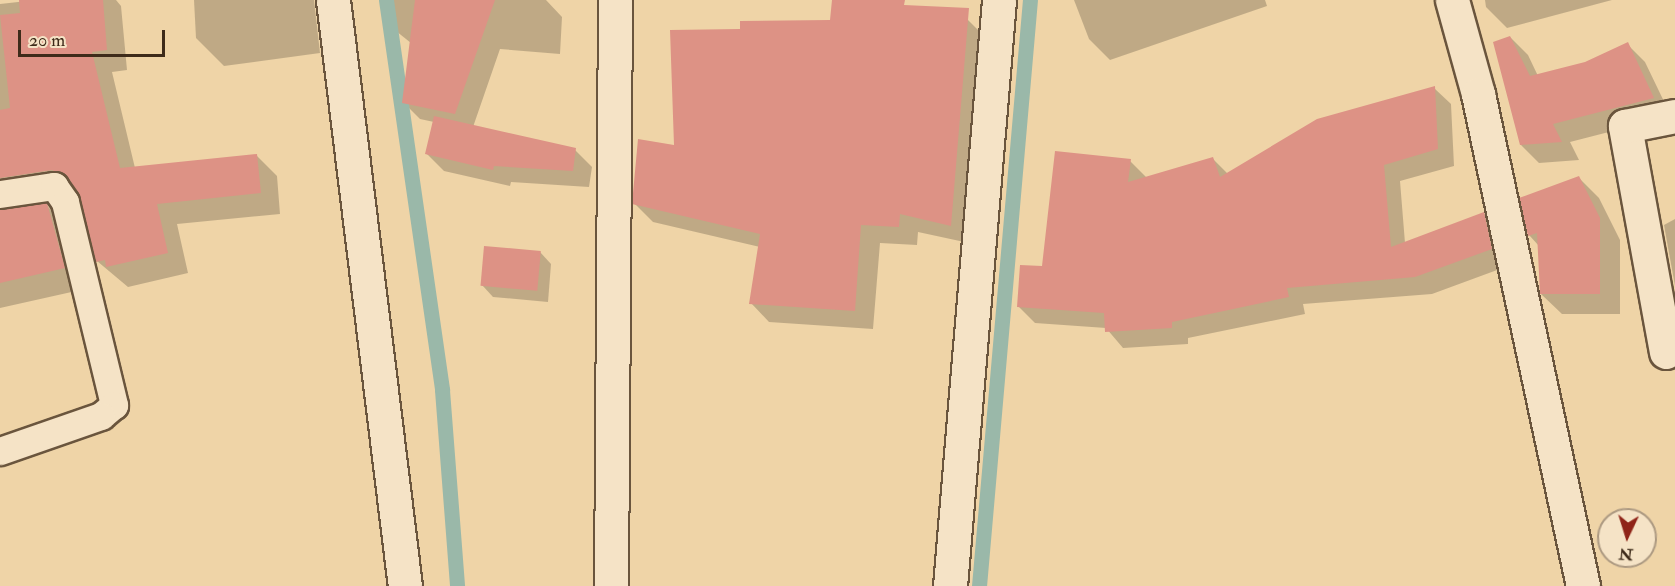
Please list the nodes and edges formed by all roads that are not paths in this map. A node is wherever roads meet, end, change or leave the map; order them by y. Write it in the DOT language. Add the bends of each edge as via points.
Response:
graph roads {
  1 [pos="333,0"];
  2 [pos="615,0"];
  3 [pos="999,0"];
  4 [pos="1452,0"];
  5 [pos="1675,116"];
  6 [pos="0,194"];
  7 [pos="1666,352"];
  8 [pos="0,452"];
  9 [pos="405,586"];
  10 [pos="611,586"];
  11 [pos="950,586"];
  12 [pos="1583,586"];
  1 -- 9 [label="street"];
  2 -- 10 [label="street"];
  3 -- 11 [label="street"];
  4 -- 12 [label="street" via="1478,94"];
  5 -- 7 [label="street" via="1625,126"];
  6 -- 8 [label="lane" via="33,186 54,186 65,202 114,405 101,416"];
}
